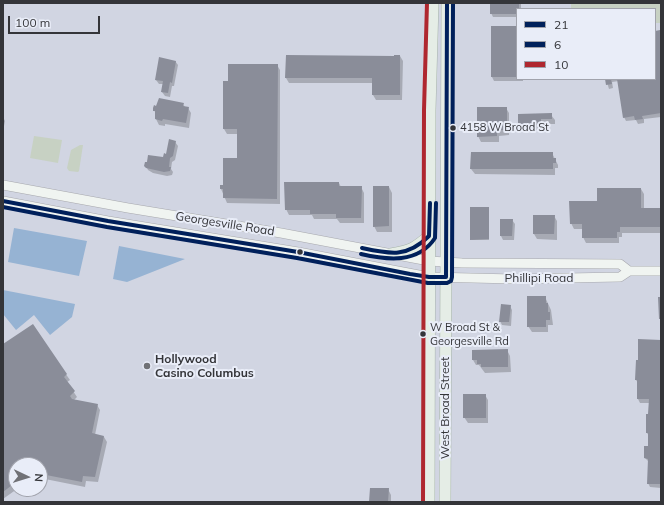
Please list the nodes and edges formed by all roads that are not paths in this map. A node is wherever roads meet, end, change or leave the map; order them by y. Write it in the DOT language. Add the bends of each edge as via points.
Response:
graph roads {
  1 [pos="433,3"];
  2 [pos="439,3"];
  3 [pos="446,3"];
  4 [pos="446,42"];
  5 [pos="432,43"];
  6 [pos="446,161"];
  7 [pos="6,187"];
  8 [pos="3,201"];
  9 [pos="429,236"];
  10 [pos="391,254"];
  11 [pos="430,261"];
  12 [pos="446,262"];
  13 [pos="629,271"];
  14 [pos="661,271"];
  15 [pos="429,277"];
  16 [pos="446,278"];
  17 [pos="429,502"];
  18 [pos="445,502"];
  1 -- 5 [label="main road, West Broad Street"];
  2 -- 4 [label="main road" via="441,38"];
  3 -- 4 [label="main road, West Broad Street"];
  4 -- 6 [label="main road, West Broad Street"];
  5 -- 6 [label="main road" via="438,50 441,144"];
  5 -- 9 [label="main road, West Broad Street"];
  6 -- 12 [label="main road, West Broad Street"];
  7 -- 10 [label="main road, Georgesville Road"];
  8 -- 15 [label="main road, Georgesville Road"];
  9 -- 10 [label="main road" via="416,248"];
  9 -- 11 [label="main road, West Broad Street"];
  10 -- 11 [label="main road, Georgesville Road"];
  11 -- 12 [label="main road, Georgesville Road"];
  11 -- 15 [label="main road, West Broad Street"];
  12 -- 13 [label="main road, Phillipi Road" via="620,264"];
  12 -- 16 [label="main road, West Broad Street"];
  13 -- 14 [label="main road, Phillipi Road"];
  13 -- 16 [label="main road, Phillipi Road" via="620,277"];
  15 -- 16 [label="main road, Georgesville Road"];
  15 -- 17 [label="main road, West Broad Street"];
  16 -- 18 [label="main road, West Broad Street"];
}
